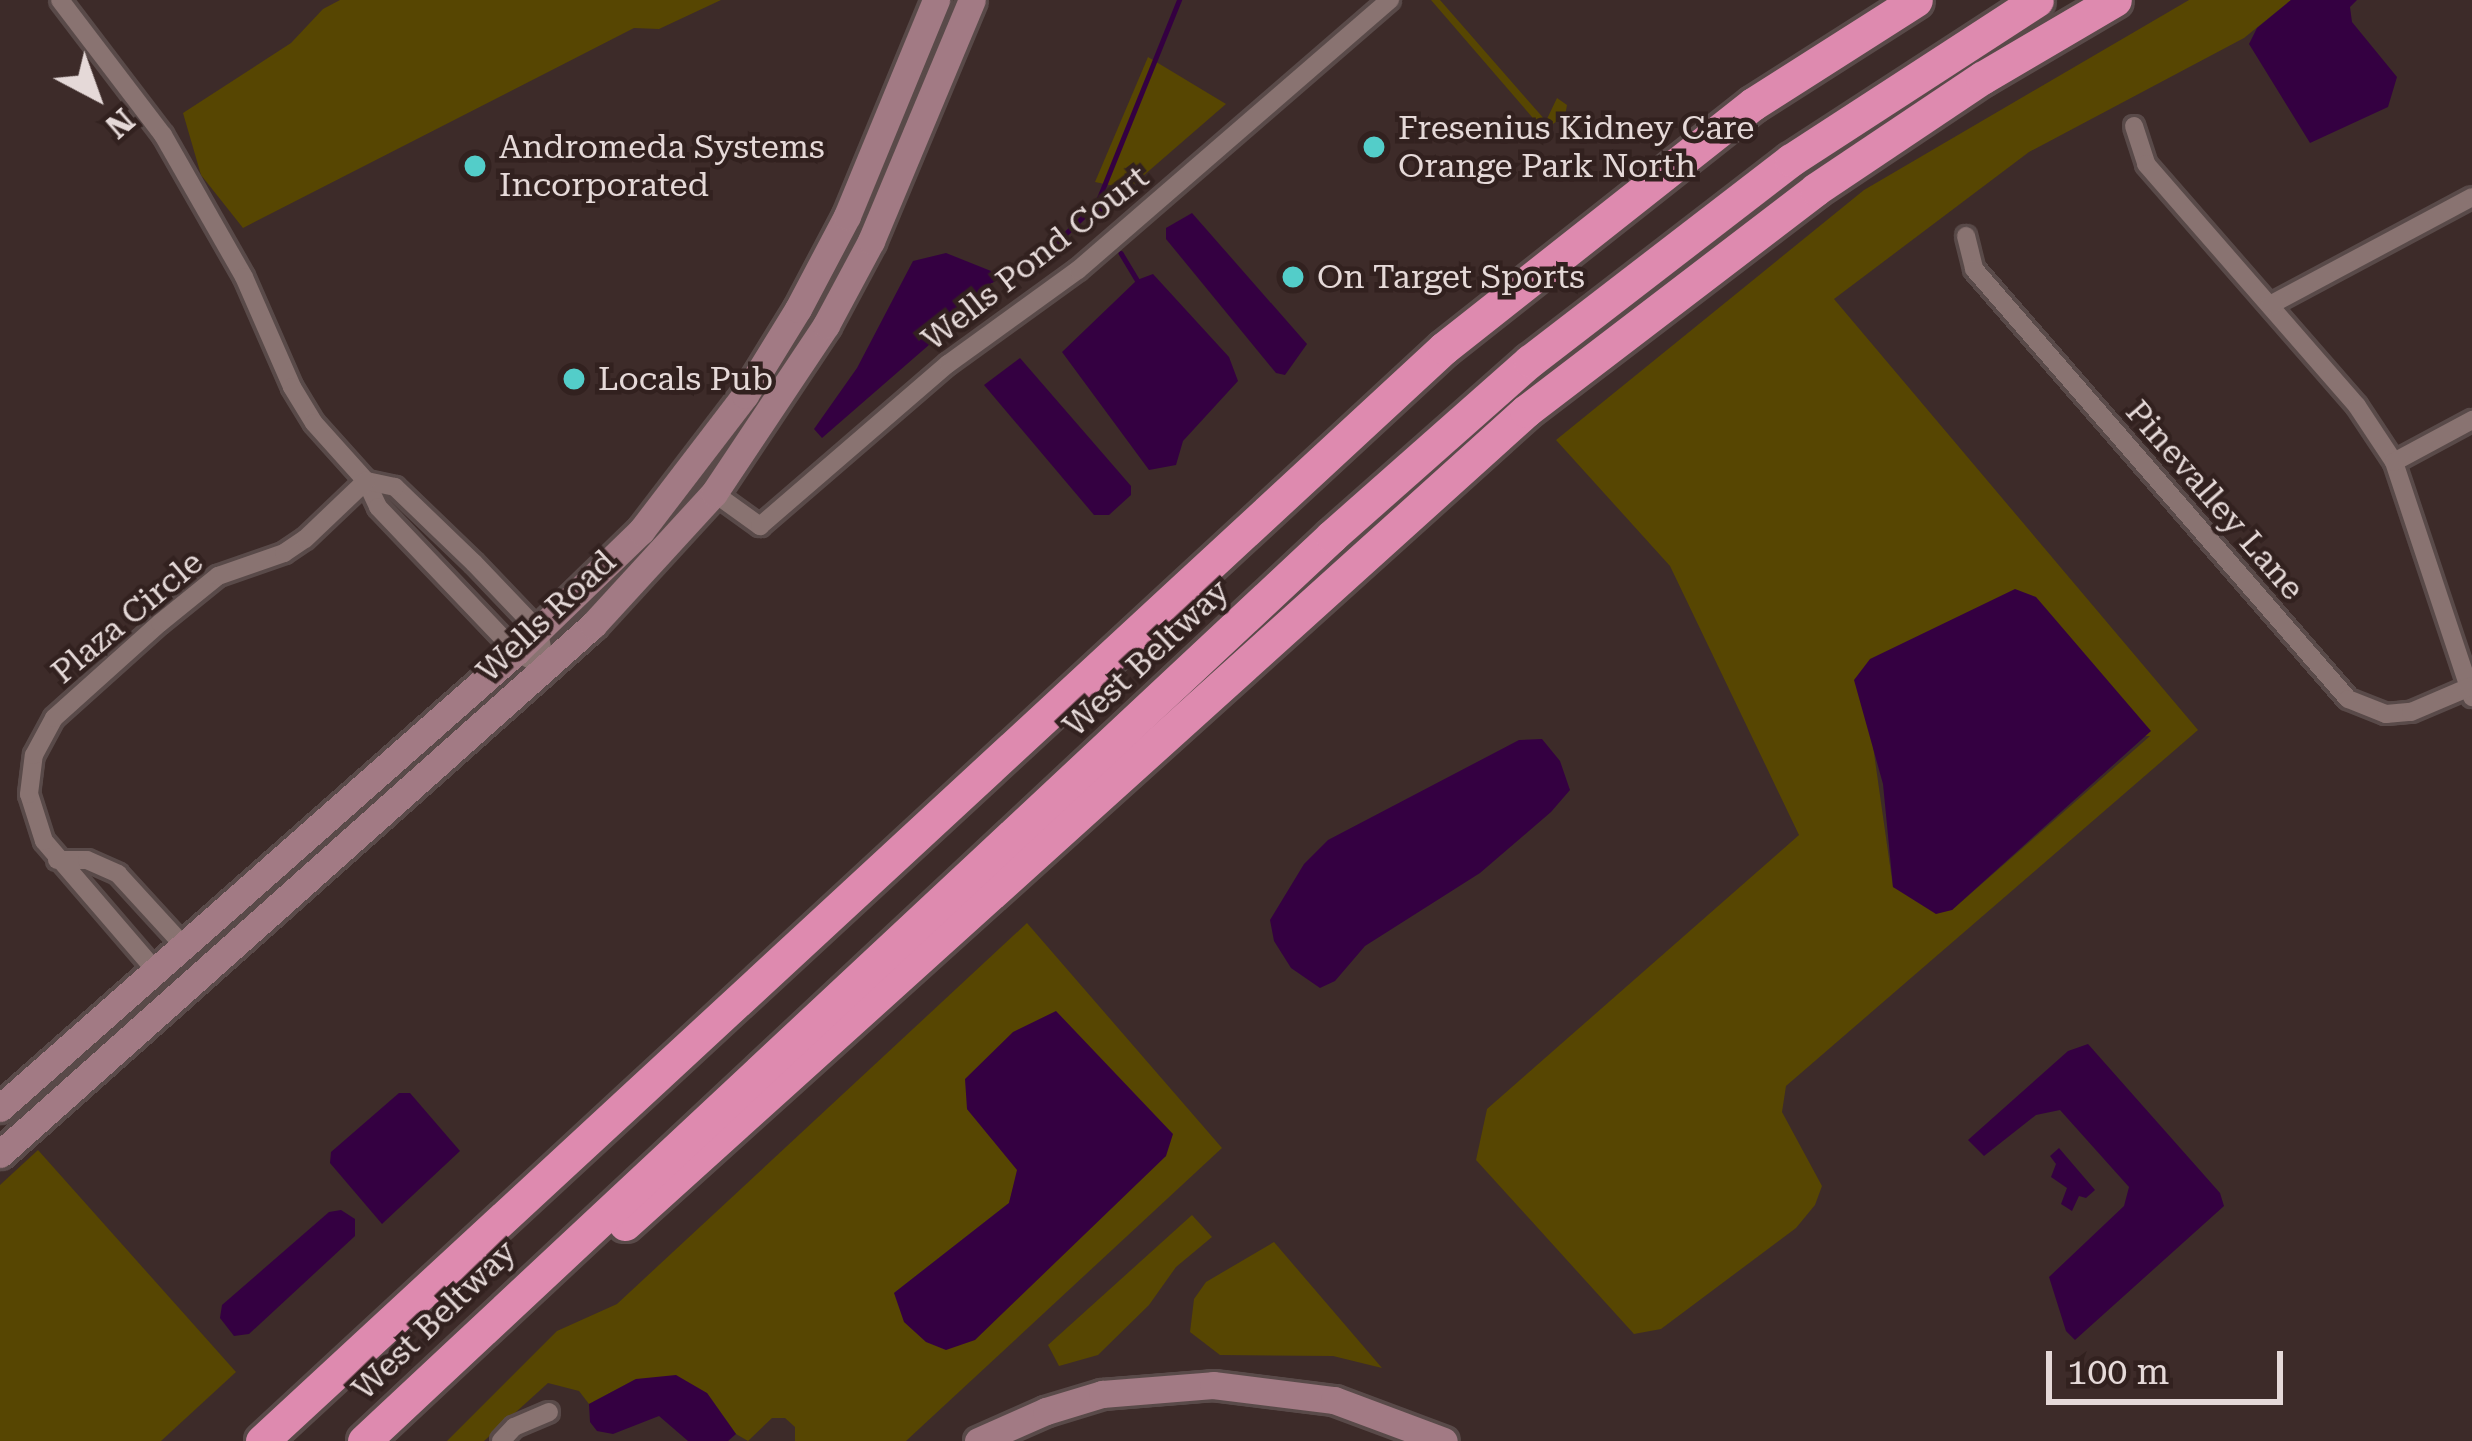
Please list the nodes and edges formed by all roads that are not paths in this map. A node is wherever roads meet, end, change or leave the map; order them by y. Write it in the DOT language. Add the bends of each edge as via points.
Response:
graph roads {
  1 [pos="60,0"];
  2 [pos="936,0"];
  3 [pos="951,0"];
  4 [pos="972,0"];
  5 [pos="1390,0"];
  6 [pos="1916,0"];
  7 [pos="2037,0"];
  8 [pos="2115,0"];
  9 [pos="959,31"];
  10 [pos="2134,126"];
  11 [pos="2472,196"];
  12 [pos="1966,236"];
  13 [pos="2270,305"];
  14 [pos="2472,420"];
  15 [pos="2394,462"];
  16 [pos="366,481"];
  17 [pos="714,493"];
  18 [pos="539,631"];
  19 [pos="516,652"];
  20 [pos="547,668"];
  21 [pos="2470,690"];
  22 [pos="57,860"];
  23 [pos="169,958"];
  24 [pos="191,983"];
  25 [pos="0,1108"];
  26 [pos="0,1154"];
  27 [pos="440,1371"];
  28 [pos="549,1412"];
  29 [pos="262,1441"];
  30 [pos="364,1441"];
  31 [pos="501,1441"];
  32 [pos="978,1441"];
  33 [pos="1444,1441"];
  1 -- 16 [label="street" via="164,135 244,277 292,387"];
  2 -- 18 [label="main road, Wells Road" via="847,216 745,395 641,531"];
  3 -- 9 [label="main road"];
  4 -- 9 [label="main road, Wells Road"];
  5 -- 17 [label="street, Wells Pond Court" via="1078,270 948,364 760,526"];
  6 -- 29 [label="highway, West Beltway" via="1753,104 1444,348"];
  7 -- 27 [label="highway, West Beltway" via="1791,160 1530,361 1332,536"];
  8 -- 27 [label="highway" via="1816,189 1543,397 571,1273"];
  9 -- 17 [label="main road, Wells Road" via="826,326"];
  10 -- 13 [label="street" via="2146,164"];
  11 -- 13 [label="street"];
  12 -- 21 [label="street, Pinevalley Lane" via="1975,269 2348,699 2386,714"];
  13 -- 15 [label="street"];
  14 -- 15 [label="street"];
  15 -- 21 [label="street"];
  16 -- 18 [label="street" via="395,487"];
  16 -- 19 [label="street" via="378,507"];
  16 -- 22 [label="street, Plaza Circle" via="284,553 218,576 54,718 34,755 29,794"];
  17 -- 20 [label="main road, Wells Road"];
  18 -- 19 [label="main road, Wells Road"];
  18 -- 20 [label="street"];
  19 -- 20 [label="street"];
  19 -- 23 [label="main road, Wells Road"];
  20 -- 24 [label="main road, Wells Road"];
  22 -- 23 [label="street, Plaza Circle"];
  22 -- 23 [label="street" via="87,860 118,874"];
  23 -- 24 [label="main road"];
  23 -- 25 [label="main road, Wells Road"];
  24 -- 26 [label="main road, Wells Road"];
  27 -- 30 [label="highway, West Beltway"];
  28 -- 31 [label="street"];
  32 -- 33 [label="main road" via="1078,1400 1197,1385 1302,1393"];
}
